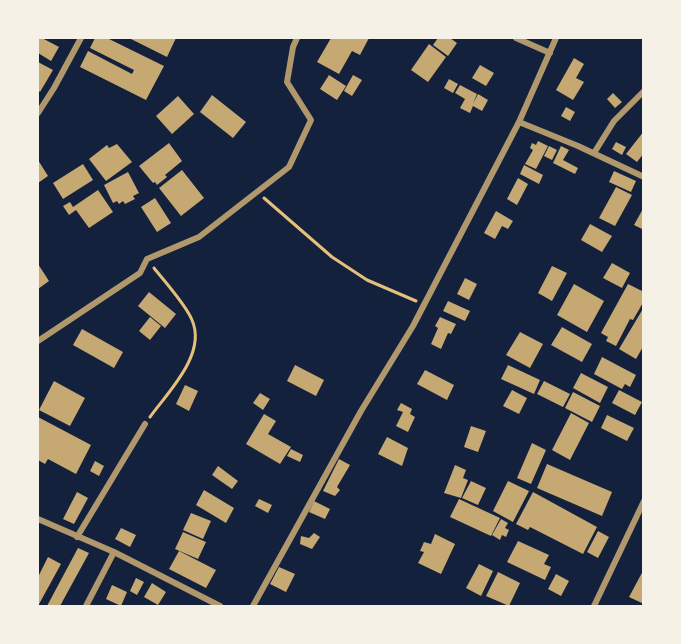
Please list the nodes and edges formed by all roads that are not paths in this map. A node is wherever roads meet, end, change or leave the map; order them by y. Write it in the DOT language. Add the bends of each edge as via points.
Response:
graph roads {
  1 [pos="81,38"];
  2 [pos="297,38"];
  3 [pos="516,38"];
  4 [pos="556,38"];
  5 [pos="550,53"];
  6 [pos="644,91"];
  7 [pos="38,113"];
  8 [pos="519,122"];
  9 [pos="594,153"];
  10 [pos="644,177"];
  11 [pos="38,341"];
  12 [pos="145,424"];
  13 [pos="644,501"];
  14 [pos="38,519"];
  15 [pos="77,537"];
  16 [pos="114,552"];
  17 [pos="86,606"];
  18 [pos="220,606"];
  19 [pos="253,606"];
  20 [pos="594,606"];
  1 -- 7 [label="street"];
  2 -- 11 [label="street" via="287,82 310,120 289,168 199,237 147,259 140,273"];
  3 -- 5 [label="street"];
  4 -- 5 [label="street"];
  5 -- 8 [label="street"];
  6 -- 9 [label="street" via="614,121"];
  8 -- 9 [label="street"];
  8 -- 19 [label="street" via="412,326"];
  9 -- 10 [label="street"];
  12 -- 15 [label="street"];
  13 -- 20 [label="street"];
  14 -- 15 [label="street"];
  15 -- 16 [label="street"];
  16 -- 17 [label="street"];
  16 -- 18 [label="street"];
}
